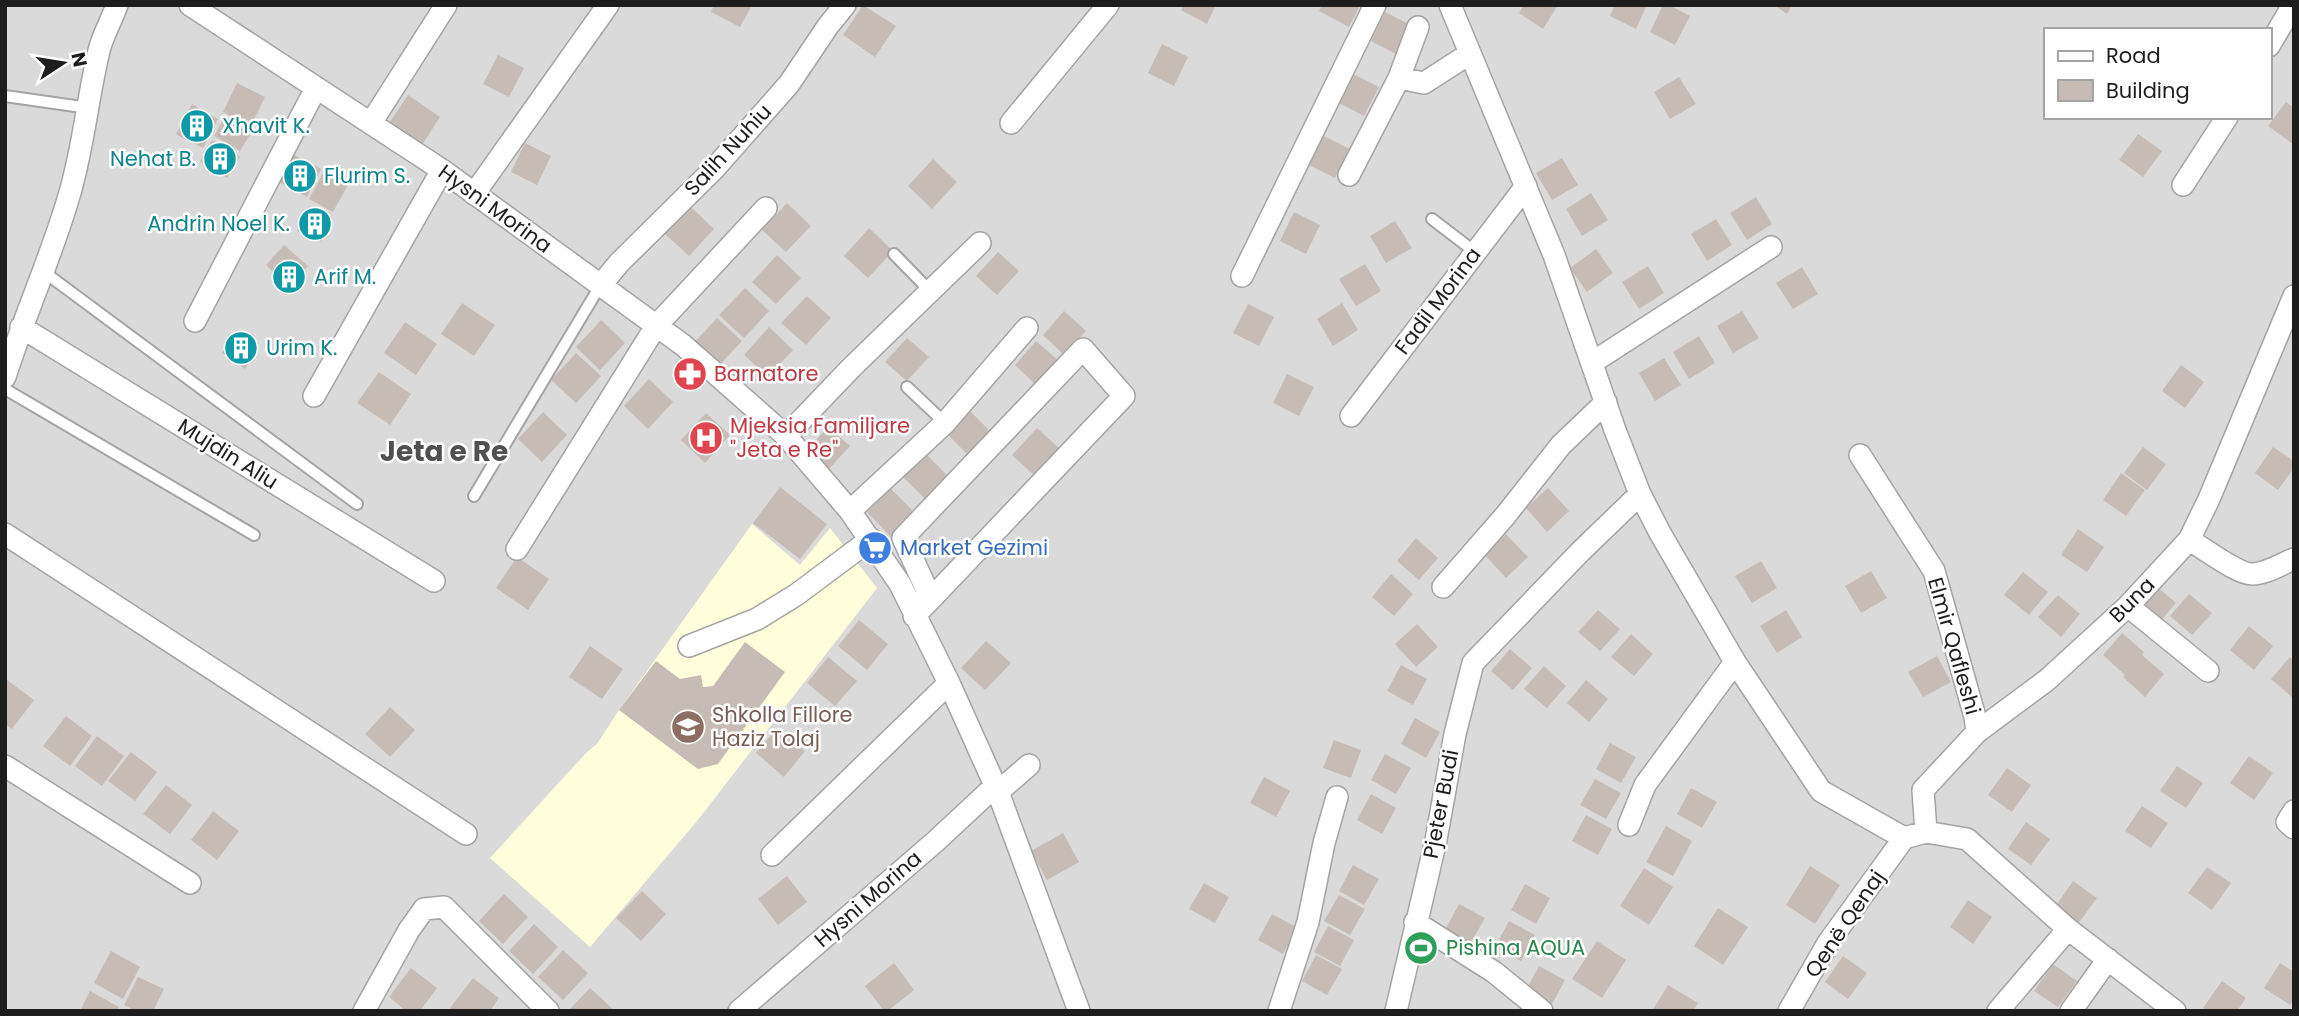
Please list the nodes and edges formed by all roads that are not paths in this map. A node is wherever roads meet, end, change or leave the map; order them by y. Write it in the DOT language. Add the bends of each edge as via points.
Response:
graph roads {
  1 [pos="117,5"];
  2 [pos="190,5"];
  3 [pos="446,5"];
  4 [pos="608,5"];
  5 [pos="845,5"];
  6 [pos="1108,5"];
  7 [pos="1375,5"];
  8 [pos="1450,5"];
  9 [pos="2294,5"];
  10 [pos="1418,27"];
  11 [pos="2271,43"];
  12 [pos="1469,54"];
  13 [pos="1399,78"];
  14 [pos="316,88"];
  15 [pos="5,96"];
  16 [pos="89,108"];
  17 [pos="2226,119"];
  18 [pos="371,123"];
  19 [pos="1011,123"];
  20 [pos="442,170"];
  21 [pos="1349,175"];
  22 [pos="2183,185"];
  23 [pos="1526,186"];
  24 [pos="474,194"];
  25 [pos="766,208"];
  26 [pos="1432,219"];
  27 [pos="980,243"];
  28 [pos="1771,247"];
  29 [pos="1475,252"];
  30 [pos="894,254"];
  31 [pos="44,272"];
  32 [pos="1242,276"];
  33 [pos="600,286"];
  34 [pos="931,292"];
  35 [pos="2294,296"];
  36 [pos="195,321"];
  37 [pos="656,326"];
  38 [pos="22,327"];
  39 [pos="1027,328"];
  40 [pos="1593,362"];
  41 [pos="5,377"];
  42 [pos="907,387"];
  43 [pos="5,390"];
  44 [pos="314,396"];
  45 [pos="1606,402"];
  46 [pos="1350,416"];
  47 [pos="944,423"];
  48 [pos="786,436"];
  49 [pos="1860,455"];
  50 [pos="1640,494"];
  51 [pos="474,496"];
  52 [pos="357,504"];
  53 [pos="850,511"];
  54 [pos="5,534"];
  55 [pos="254,535"];
  56 [pos="871,539"];
  57 [pos="2189,540"];
  58 [pos="517,549"];
  59 [pos="2294,559"];
  60 [pos="434,581"];
  61 [pos="1443,587"];
  62 [pos="2128,606"];
  63 [pos="921,609"];
  64 [pos="689,646"];
  65 [pos="1735,662"];
  66 [pos="2208,671"];
  67 [pos="949,683"];
  68 [pos="1977,732"];
  69 [pos="1029,765"];
  70 [pos="5,766"];
  71 [pos="996,789"];
  72 [pos="1337,797"];
  73 [pos="1629,825"];
  74 [pos="1926,832"];
  75 [pos="466,834"];
  76 [pos="1904,838"];
  77 [pos="772,855"];
  78 [pos="190,883"];
  79 [pos="1415,922"];
  80 [pos="2068,929"];
  81 [pos="2108,959"];
  82 [pos="364,1011"];
  83 [pos="548,1011"];
  84 [pos="739,1011"];
  85 [pos="1079,1011"];
  86 [pos="1279,1011"];
  87 [pos="1396,1011"];
  88 [pos="1542,1011"];
  89 [pos="1789,1011"];
  90 [pos="1998,1011"];
  91 [pos="2071,1011"];
  92 [pos="2175,1011"];
  1 -- 16 [label="street" via="98,52"];
  2 -- 14 [label="street, Hysni Morina"];
  3 -- 18 [label="street"];
  4 -- 24 [label="street"];
  5 -- 33 [label="street, Salih Nuhiu" via="789,84"];
  6 -- 19 [label="street"];
  7 -- 32 [label="street"];
  8 -- 12 [label="street"];
  9 -- 11 [label="street"];
  10 -- 13 [label="street"];
  12 -- 13 [label="street" via="1424,83"];
  12 -- 23 [label="street"];
  13 -- 21 [label="street"];
  14 -- 18 [label="street, Hysni Morina"];
  14 -- 36 [label="street"];
  15 -- 16 [label="lane"];
  16 -- 31 [label="street" via="70,194"];
  17 -- 22 [label="street"];
  18 -- 20 [label="street, Hysni Morina"];
  20 -- 24 [label="street, Hysni Morina"];
  20 -- 44 [label="street"];
  23 -- 29 [label="street, Fadil Morina"];
  23 -- 40 [label="street"];
  24 -- 33 [label="street, Hysni Morina"];
  25 -- 37 [label="street" via="708,259"];
  26 -- 29 [label="lane"];
  27 -- 34 [label="street"];
  28 -- 40 [label="street"];
  29 -- 46 [label="street, Fadil Morina"];
  30 -- 34 [label="lane"];
  31 -- 38 [label="street"];
  31 -- 52 [label="lane"];
  33 -- 37 [label="street, Hysni Morina"];
  33 -- 51 [label="lane"];
  34 -- 48 [label="street"];
  35 -- 57 [label="street, Buna"];
  37 -- 48 [label="street, Hysni Morina"];
  37 -- 58 [label="street"];
  38 -- 41 [label="street"];
  38 -- 60 [label="street, Mujdin Aliu"];
  39 -- 47 [label="street"];
  40 -- 45 [label="street"];
  42 -- 47 [label="lane"];
  43 -- 55 [label="lane"];
  45 -- 50 [label="street"];
  45 -- 61 [label="street" via="1561,445"];
  47 -- 53 [label="street"];
  48 -- 53 [label="street, Hysni Morina"];
  49 -- 68 [label="street, Elmir Qafleshi" via="1934,571"];
  50 -- 65 [label="street"];
  50 -- 79 [label="street, Pjeter Budi" via="1474,663"];
  53 -- 56 [label="street, Hysni Morina"];
  54 -- 75 [label="street"];
  56 -- 63 [label="street, Hysni Morina"];
  56 -- 64 [label="street" via="757,619"];
  57 -- 59 [label="street" via="2251,574"];
  57 -- 62 [label="street, Buna"];
  62 -- 66 [label="street"];
  62 -- 68 [label="street, Buna" via="2047,680"];
  63 -- 63 [label="street" via="1124,396 1083,349 903,538 926,588"];
  63 -- 67 [label="street, Hysni Morina"];
  65 -- 73 [label="street" via="1645,785"];
  65 -- 76 [label="street" via="1821,791"];
  67 -- 71 [label="street, Hysni Morina"];
  67 -- 77 [label="street"];
  68 -- 74 [label="street, Buna" via="1923,790"];
  69 -- 71 [label="street"];
  70 -- 78 [label="street"];
  71 -- 84 [label="street, Hysni Morina"];
  71 -- 85 [label="street, Hysni Morina"];
  72 -- 86 [label="street" via="1308,922"];
  74 -- 76 [label="street"];
  74 -- 80 [label="street" via="1967,839"];
  76 -- 89 [label="street, Qenë Qenaj" via="1828,943"];
  79 -- 87 [label="street, Pjeter Budi"];
  79 -- 88 [label="street" via="1494,972"];
  80 -- 81 [label="street"];
  80 -- 90 [label="street"];
  81 -- 91 [label="street"];
  81 -- 92 [label="street"];
  82 -- 83 [label="street" via="424,909 444,907"];
}
